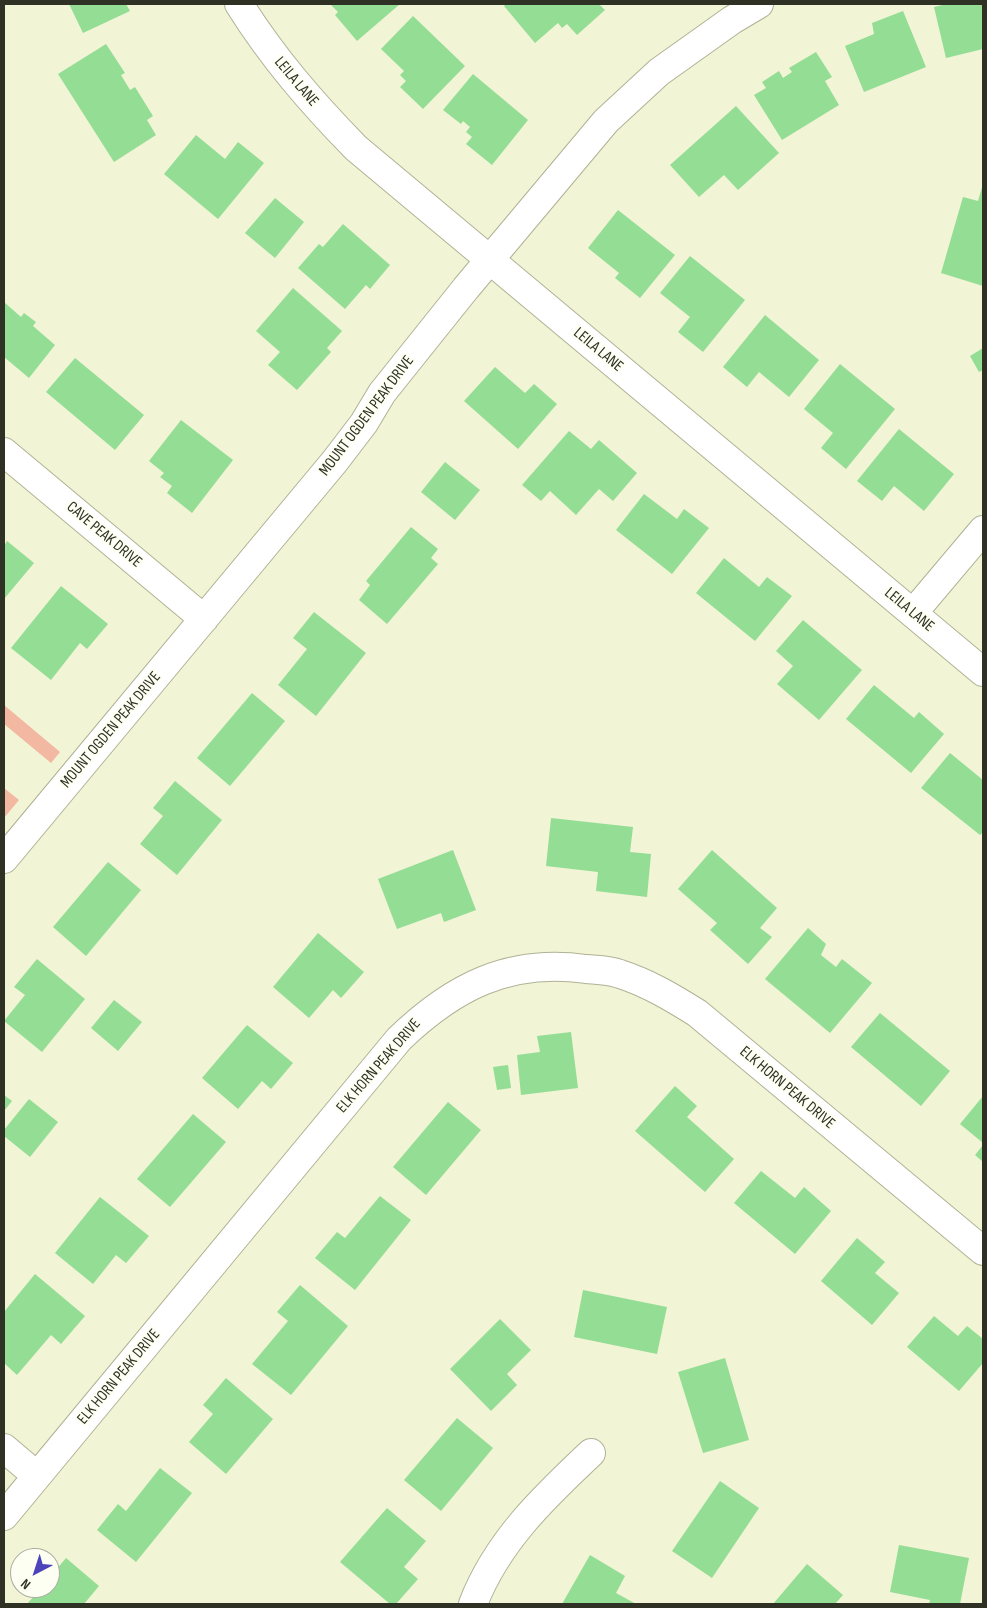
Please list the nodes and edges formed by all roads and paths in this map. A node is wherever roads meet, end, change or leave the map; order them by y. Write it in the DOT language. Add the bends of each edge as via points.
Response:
graph roads {
  1 [pos="239,4"];
  2 [pos="759,4"];
  3 [pos="491,259"];
  4 [pos="4,452"];
  5 [pos="983,530"];
  6 [pos="913,613"];
  7 [pos="204,618"];
  8 [pos="983,672"];
  9 [pos="4,859"];
  10 [pos="983,1251"];
  11 [pos="4,1448"];
  12 [pos="591,1453"];
  13 [pos="37,1476"];
  14 [pos="4,1516"];
  15 [pos="474,1604"];
  1 -- 3 [label="street, LEILA LANE" via="265,45 308,99 356,148"];
  2 -- 3 [label="street, MOUNT OGDEN PEAK DRIVE" via="659,72 606,121"];
  3 -- 6 [label="street, LEILA LANE"];
  3 -- 7 [label="street, MOUNT OGDEN PEAK DRIVE" via="382,393 364,424 335,461"];
  4 -- 7 [label="street, CAVE PEAK DRIVE"];
  5 -- 6 [label="street"];
  6 -- 8 [label="street, LEILA LANE"];
  7 -- 9 [label="street, MOUNT OGDEN PEAK DRIVE"];
  10 -- 13 [label="street, ELK HORN PEAK DRIVE" via="697,1013 660,990 619,973 575,967 530,966 493,976 458,992 426,1013 399,1039"];
  11 -- 13 [label="street"];
  12 -- 15 [label="street" via="545,1496 511,1536 484,1577"];
  13 -- 14 [label="street, ELK HORN PEAK DRIVE"];
}
